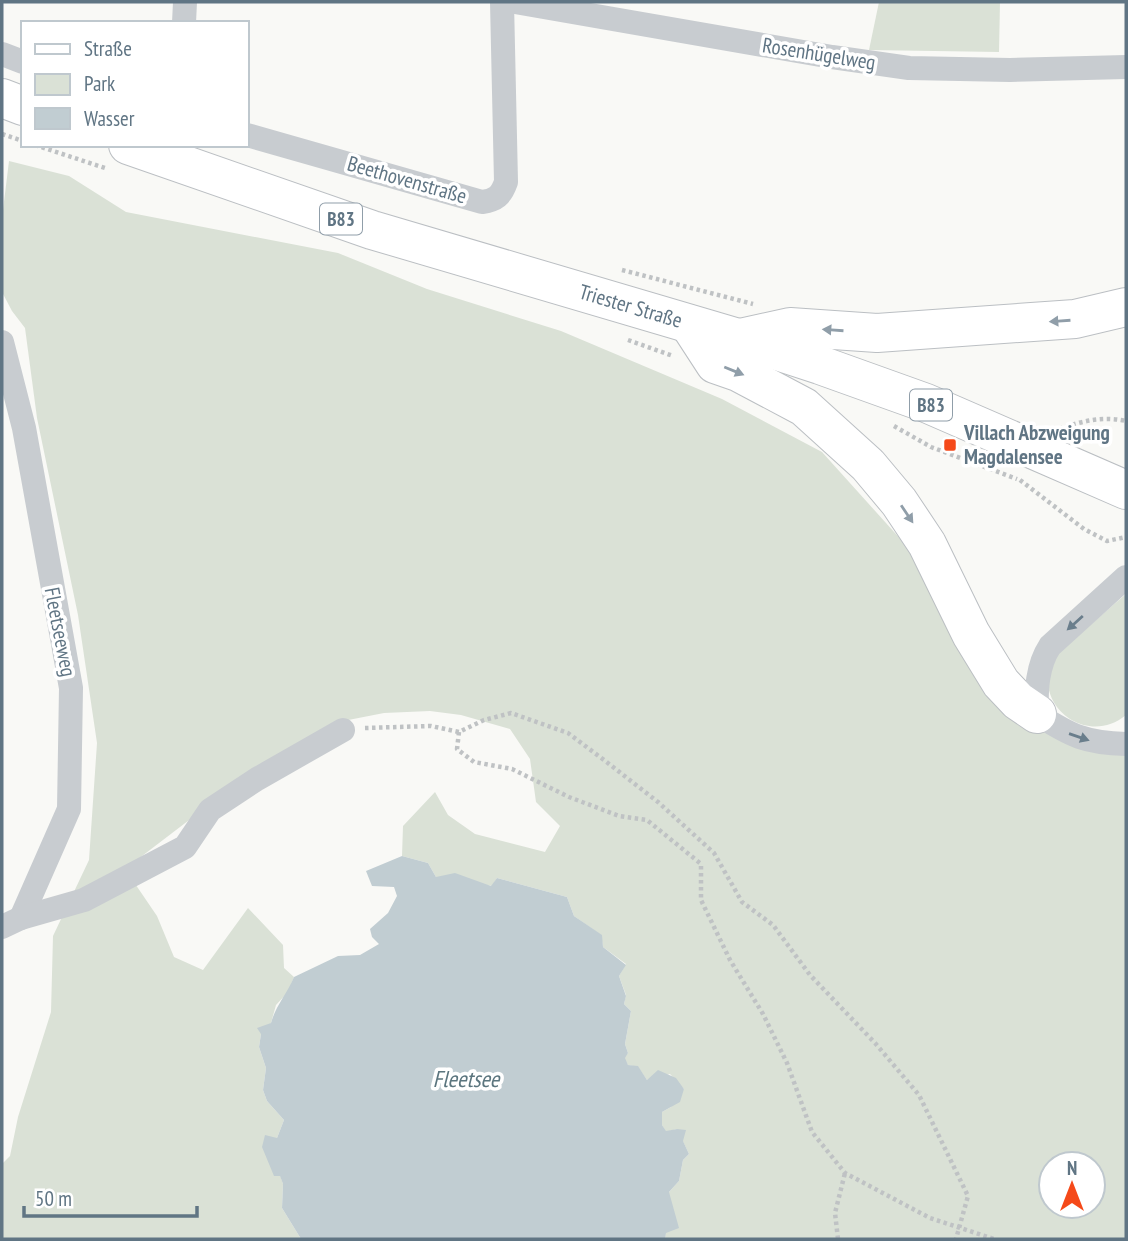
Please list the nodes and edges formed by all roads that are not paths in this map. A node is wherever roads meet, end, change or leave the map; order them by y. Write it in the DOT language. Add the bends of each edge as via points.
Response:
graph roads {
  1 [pos="185,2"];
  2 [pos="502,2"];
  3 [pos="515,2"];
  4 [pos="184,21"];
  5 [pos="2,54"];
  6 [pos="21,61"];
  7 [pos="1126,67"];
  8 [pos="2,98"];
  9 [pos="21,105"];
  10 [pos="248,135"];
  11 [pos="134,147"];
  12 [pos="1126,307"];
  13 [pos="690,324"];
  14 [pos="738,338"];
  15 [pos="2,342"];
  16 [pos="1122,488"];
  17 [pos="1126,577"];
  18 [pos="1037,714"];
  19 [pos="343,730"];
  20 [pos="1126,744"];
  21 [pos="12,923"];
  1 -- 4 [label="street"];
  2 -- 10 [label="street, Beethovenstraße" via="506,182 493,200 481,202"];
  3 -- 7 [label="street, Rosenhügelweg" via="909,68"];
  5 -- 6 [label="street"];
  8 -- 9 [label="main road"];
  11 -- 13 [label="main road, Triester Straße / B83" via="372,230"];
  12 -- 14 [label="main road, one-way" via="1075,319 877,333 790,327"];
  13 -- 14 [label="main road, Triester Straße / B83"];
  13 -- 18 [label="main road, one-way" via="715,364 804,407 869,465 928,544 971,634 1001,683"];
  14 -- 16 [label="main road, Triester Straße / B83" via="926,403"];
  15 -- 21 [label="street, Fleetseeweg" via="24,428 71,688 69,809"];
  17 -- 18 [label="street, one-way" via="1050,646 1040,668"];
  18 -- 20 [label="street, one-way" via="1066,733 1095,743"];
  19 -- 21 [label="street, Fleetseeweg" via="210,810 185,848 85,900"];
}
